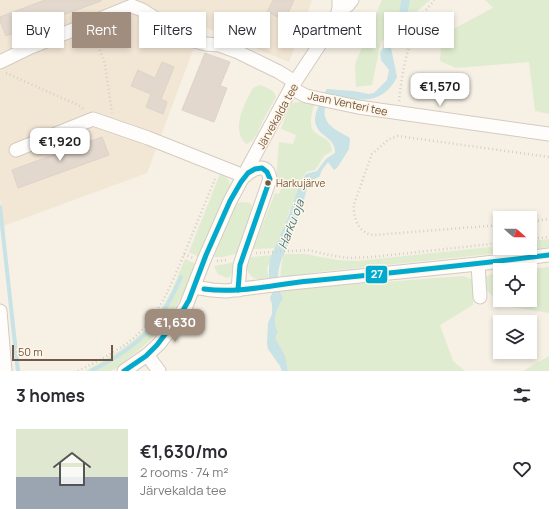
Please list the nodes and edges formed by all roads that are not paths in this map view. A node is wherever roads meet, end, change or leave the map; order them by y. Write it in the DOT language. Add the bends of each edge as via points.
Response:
graph roads {
  1 [pos="352,0"];
  2 [pos="339,4"];
  3 [pos="138,5"];
  4 [pos="0,62"];
  5 [pos="293,85"];
  6 [pos="549,134"];
  7 [pos="16,150"];
  8 [pos="244,176"];
  9 [pos="549,255"];
  10 [pos="478,264"];
  11 [pos="194,286"];
  12 [pos="238,290"];
  13 [pos="480,297"];
  14 [pos="0,311"];
  15 [pos="147,355"];
  16 [pos="5,371"];
  17 [pos="124,371"];
  18 [pos="159,371"];
  1 -- 2 [label="street" via="348,5"];
  2 -- 5 [label="street, Järvekalda tee" via="335,21"];
  3 -- 4 [label="street" via="31,47"];
  3 -- 5 [label="street, Jaan Venteri tee" via="190,40 219,45 238,52 278,72"];
  5 -- 6 [label="street, Jaan Venteri tee" via="306,96 358,108"];
  5 -- 8 [label="street, Järvekalda tee"];
  7 -- 8 [label="street" via="93,119"];
  8 -- 11 [label="street, Järvekalda tee" via="230,201"];
  8 -- 12 [label="street" via="251,170 260,168 268,172 270,179 240,264"];
  9 -- 10 [label="street"];
  10 -- 12 [label="street"];
  10 -- 13 [label="street"];
  11 -- 12 [label="street" via="212,290"];
  11 -- 15 [label="street, Järvekalda tee" via="186,306 175,323"];
  14 -- 16 [label="street"];
  15 -- 17 [label="street, Järvekalda tee"];
  15 -- 18 [label="street"];
}
